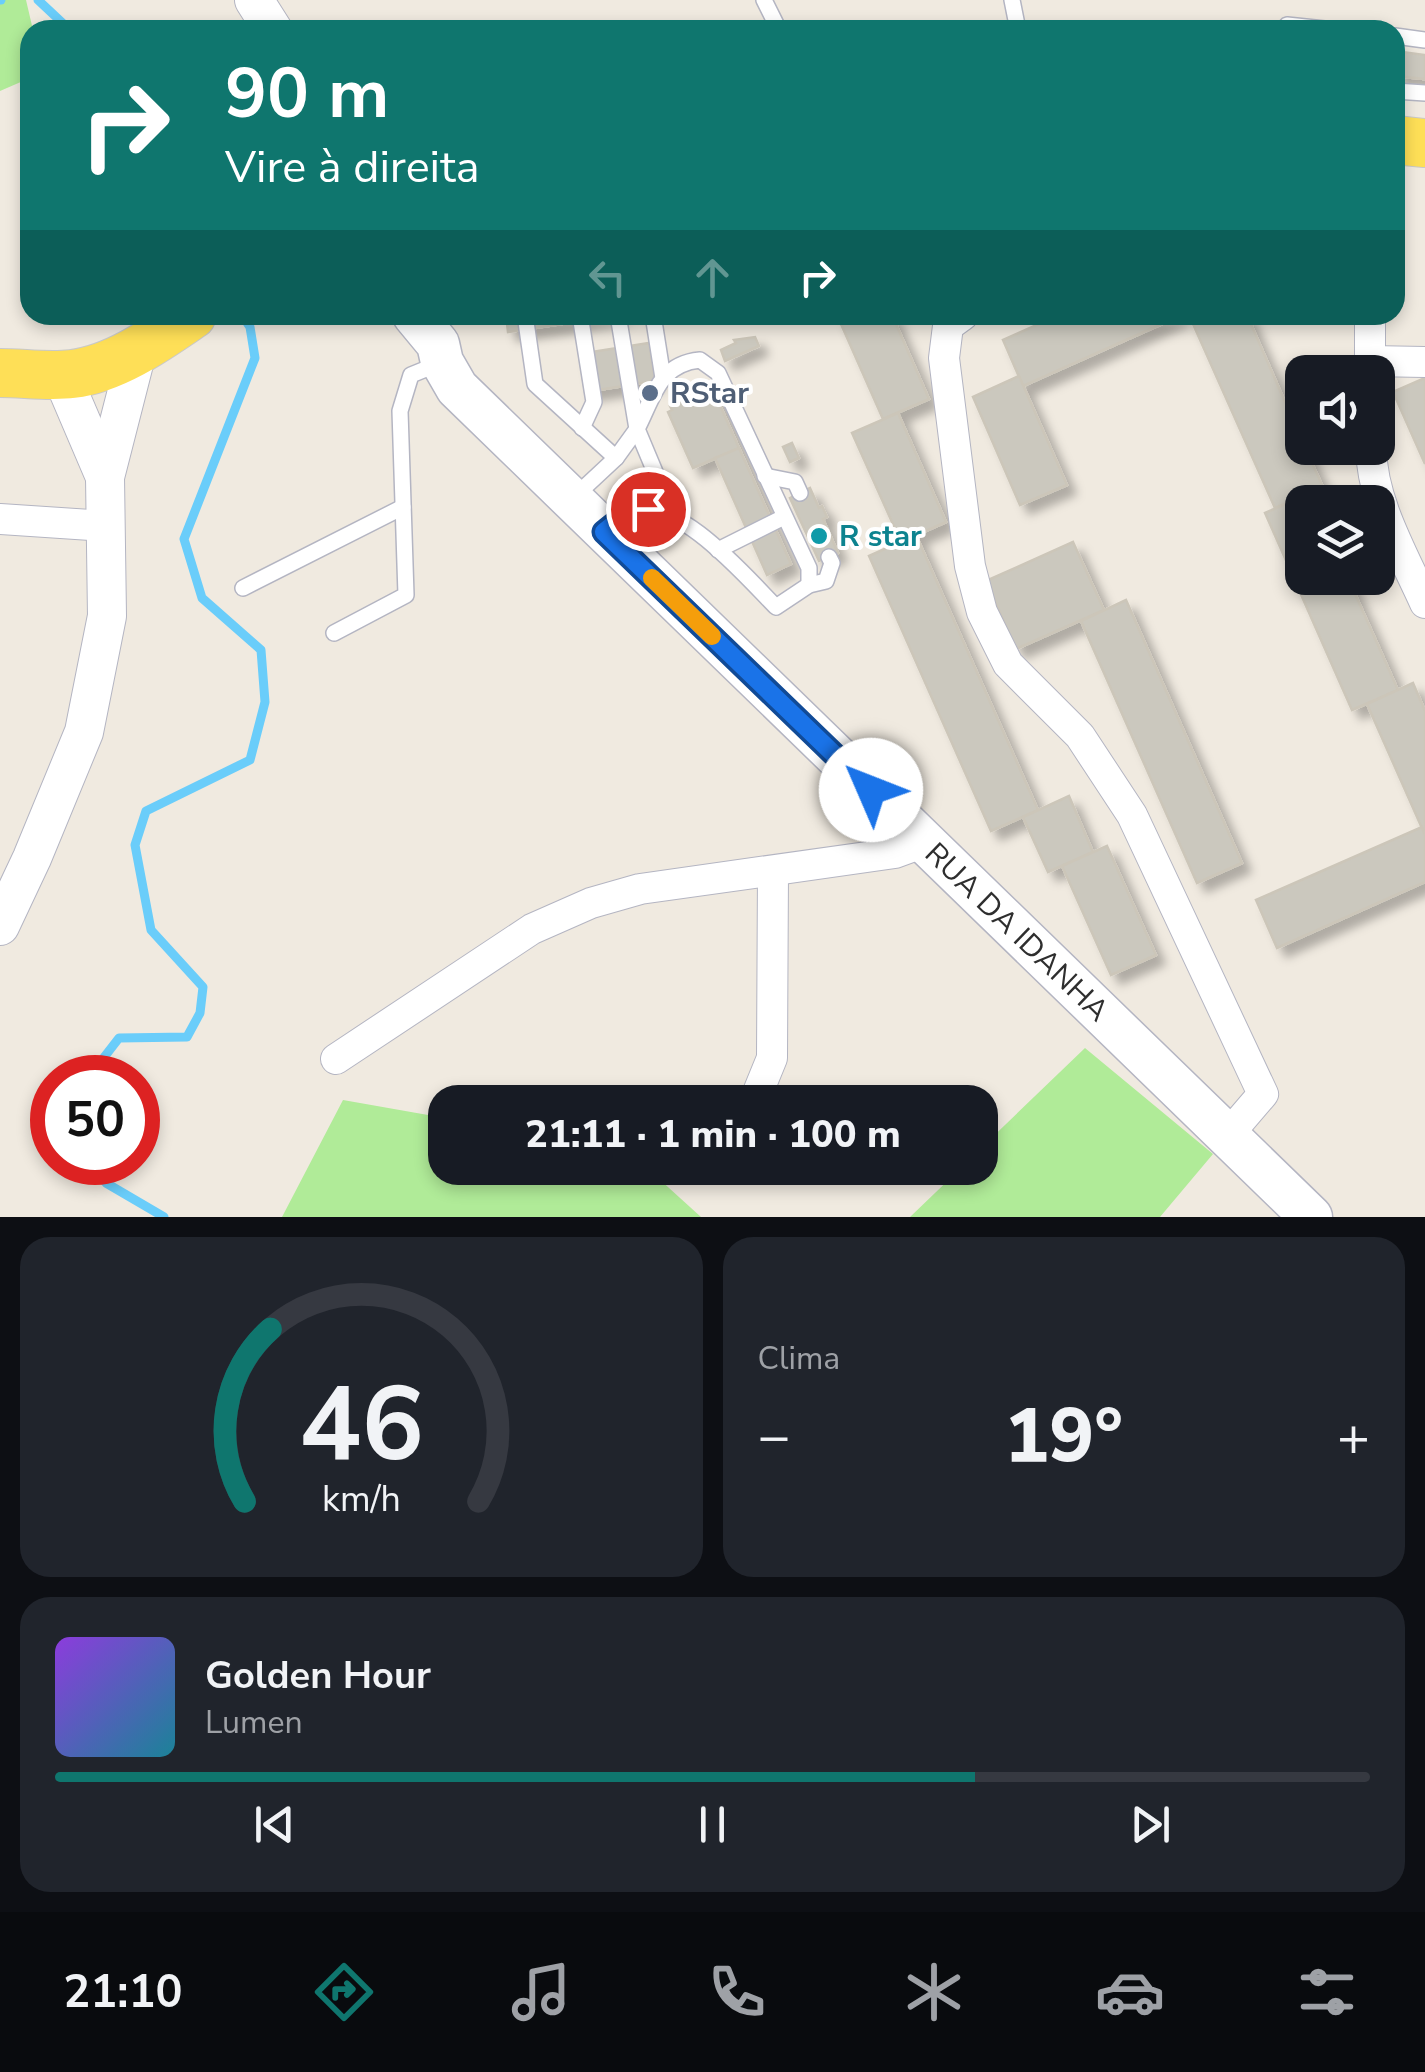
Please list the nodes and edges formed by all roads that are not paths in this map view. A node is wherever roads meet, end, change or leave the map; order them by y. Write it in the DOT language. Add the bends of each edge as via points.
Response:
graph roads {
  1 [pos="527,325"];
  2 [pos="582,325"];
  3 [pos="620,325"];
  4 [pos="654,325"];
  5 [pos="949,325"];
  6 [pos="1370,325"];
  7 [pos="167,331"];
  8 [pos="435,334"];
  9 [pos="1370,355"];
  10 [pos="1425,362"];
  11 [pos="1395,365"];
  12 [pos="0,373"];
  13 [pos="61,374"];
  14 [pos="662,378"];
  15 [pos="582,428"];
  16 [pos="637,429"];
  17 [pos="616,458"];
  18 [pos="1371,465"];
  19 [pos="765,476"];
  20 [pos="105,477"];
  21 [pos="800,493"];
  22 [pos="572,500"];
  23 [pos="403,507"];
  24 [pos="673,515"];
  25 [pos="784,517"];
  26 [pos="0,519"];
  27 [pos="106,526"];
  28 [pos="604,532"];
  29 [pos="718,550"];
  30 [pos="830,556"];
  31 [pos="809,585"];
  32 [pos="243,588"];
  33 [pos="1425,603"];
  34 [pos="334,633"];
  35 [pos="924,842"];
  36 [pos="773,870"];
  37 [pos="0,926"];
  38 [pos="336,1059"];
  39 [pos="761,1085"];
  40 [pos="1227,1136"];
  41 [pos="1311,1217"];
  1 -- 15 [label="lane" via="536,384"];
  2 -- 15 [label="lane" via="594,402"];
  3 -- 16 [label="lane"];
  4 -- 14 [label="lane"];
  5 -- 40 [label="street" via="944,358 970,566 982,612 1008,664 1080,736 1132,815 1263,1094"];
  6 -- 9 [label="street"];
  7 -- 13 [label="main road" via="89,371"];
  7 -- 20 [label="street"];
  8 -- 22 [label="main road, RUA DA IDANHA" via="457,388"];
  8 -- 23 [label="lane" via="411,374 400,411"];
  10 -- 11 [label="street"];
  12 -- 13 [label="main road"];
  13 -- 20 [label="street"];
  14 -- 16 [label="lane"];
  14 -- 19 [label="lane" via="670,368 700,360 718,374"];
  15 -- 17 [label="lane"];
  16 -- 17 [label="lane"];
  16 -- 24 [label="lane"];
  17 -- 22 [label="lane"];
  18 -- 33 [label="street" via="1382,508"];
  19 -- 21 [label="lane" via="795,482"];
  19 -- 25 [label="lane"];
  20 -- 27 [label="street"];
  22 -- 28 [label="main road, RUA DA IDANHA"];
  23 -- 32 [label="lane"];
  23 -- 34 [label="lane" via="406,595"];
  24 -- 28 [label="lane" via="629,512"];
  24 -- 29 [label="lane"];
  25 -- 29 [label="lane"];
  25 -- 31 [label="lane" via="809,568"];
  26 -- 27 [label="street"];
  27 -- 37 [label="street" via="107,616 84,732"];
  28 -- 35 [label="main road, RUA DA IDANHA"];
  29 -- 31 [label="lane" via="776,607"];
  30 -- 31 [label="lane" via="826,582"];
  35 -- 36 [label="street" via="896,853"];
  35 -- 40 [label="main road, RUA DA IDANHA"];
  36 -- 38 [label="street" via="640,889 562,916 532,929"];
  36 -- 39 [label="street" via="772,1058"];
  40 -- 41 [label="main road, RUA DA IDANHA"];
}
